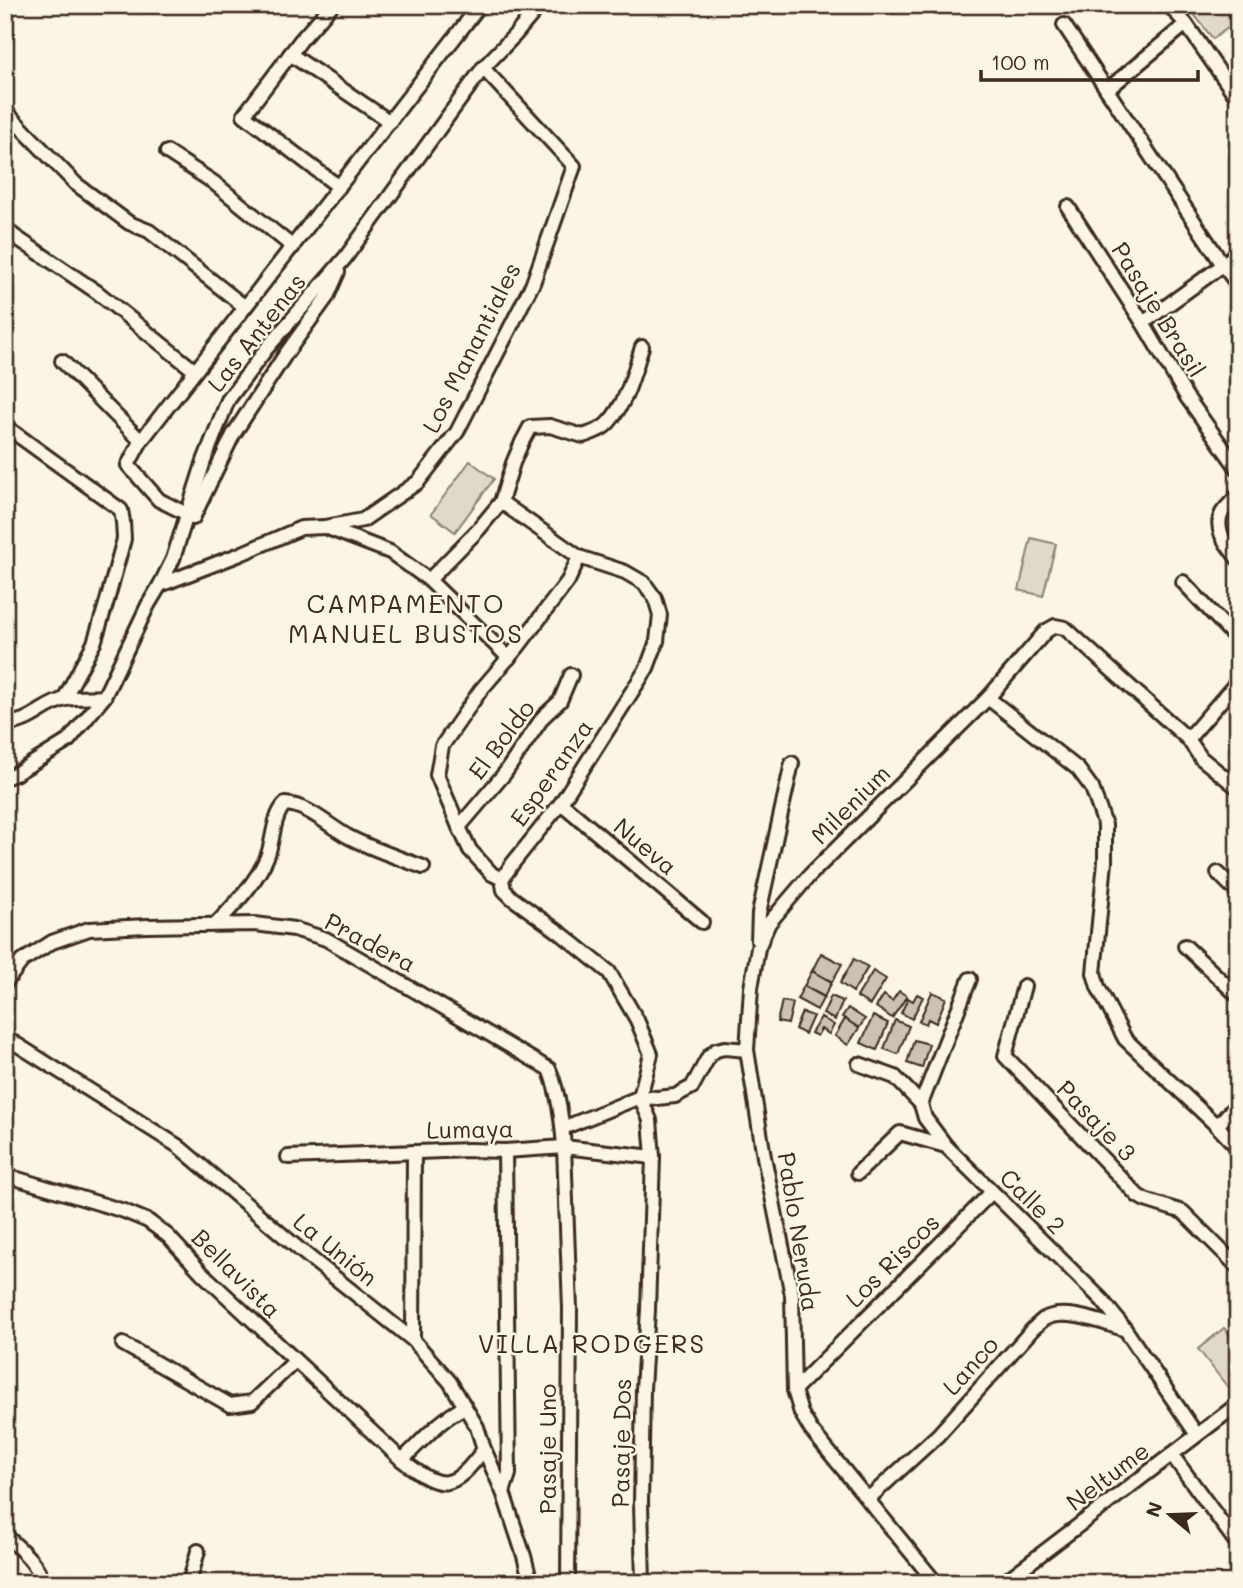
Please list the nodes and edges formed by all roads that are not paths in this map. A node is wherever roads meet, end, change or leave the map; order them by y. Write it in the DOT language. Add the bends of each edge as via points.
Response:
graph roads {
  1 [pos="332,5"];
  2 [pos="480,5"];
  3 [pos="540,5"];
  4 [pos="1169,5"];
  5 [pos="1186,24"];
  6 [pos="1064,25"];
  7 [pos="290,54"];
  8 [pos="483,68"];
  9 [pos="1107,90"];
  10 [pos="1238,99"];
  11 [pos="5,111"];
  12 [pos="390,122"];
  13 [pos="167,152"];
  14 [pos="339,187"];
  15 [pos="1068,207"];
  16 [pos="5,227"];
  17 [pos="293,247"];
  18 [pos="1238,253"];
  19 [pos="345,258"];
  20 [pos="1223,265"];
  21 [pos="1238,285"];
  22 [pos="246,307"];
  23 [pos="1143,323"];
  24 [pos="642,347"];
  25 [pos="62,360"];
  26 [pos="195,371"];
  27 [pos="5,426"];
  28 [pos="141,441"];
  29 [pos="1238,469"];
  30 [pos="1238,495"];
  31 [pos="501,502"];
  32 [pos="187,514"];
  33 [pos="325,527"];
  34 [pos="579,557"];
  35 [pos="173,559"];
  36 [pos="1238,559"];
  37 [pos="429,580"];
  38 [pos="1183,582"];
  39 [pos="160,585"];
  40 [pos="1238,639"];
  41 [pos="509,657"];
  42 [pos="571,675"];
  43 [pos="1238,681"];
  44 [pos="104,697"];
  45 [pos="988,698"];
  46 [pos="64,699"];
  47 [pos="5,723"];
  48 [pos="1188,739"];
  49 [pos="793,763"];
  50 [pos="5,778"];
  51 [pos="1238,788"];
  52 [pos="561,803"];
  53 [pos="459,827"];
  54 [pos="423,867"];
  55 [pos="1218,873"];
  56 [pos="502,879"];
  57 [pos="1238,894"];
  58 [pos="702,922"];
  59 [pos="216,924"];
  60 [pos="1185,946"];
  61 [pos="758,948"];
  62 [pos="970,979"];
  63 [pos="5,983"];
  64 [pos="1024,986"];
  65 [pos="1238,996"];
  66 [pos="5,1037"];
  67 [pos="747,1050"];
  68 [pos="859,1064"];
  69 [pos="640,1097"];
  70 [pos="1238,1103"];
  71 [pos="921,1104"];
  72 [pos="1217,1126"];
  73 [pos="563,1128"];
  74 [pos="946,1146"];
  75 [pos="564,1147"];
  76 [pos="1238,1147"];
  77 [pos="505,1151"];
  78 [pos="414,1152"];
  79 [pos="288,1157"];
  80 [pos="653,1157"];
  81 [pos="858,1173"];
  82 [pos="5,1175"];
  83 [pos="992,1192"];
  84 [pos="1238,1268"];
  85 [pos="1125,1329"];
  86 [pos="413,1340"];
  87 [pos="122,1344"];
  88 [pos="295,1362"];
  89 [pos="794,1390"];
  90 [pos="1238,1404"];
  91 [pos="465,1407"];
  92 [pos="1197,1435"];
  93 [pos="484,1449"];
  94 [pos="1172,1455"];
  95 [pos="402,1460"];
  96 [pos="503,1492"];
  97 [pos="868,1499"];
  98 [pos="5,1535"];
  99 [pos="1238,1545"];
  100 [pos="198,1551"];
  101 [pos="43,1583"];
  102 [pos="189,1583"];
  103 [pos="531,1583"];
  104 [pos="568,1583"];
  105 [pos="643,1583"];
  106 [pos="936,1583"];
  107 [pos="1003,1583"];
  1 -- 7 [label="street"];
  2 -- 12 [label="street"];
  3 -- 8 [label="street, Las Antenas"];
  4 -- 5 [label="street"];
  5 -- 9 [label="street"];
  5 -- 10 [label="street"];
  6 -- 9 [label="street"];
  7 -- 12 [label="street"];
  7 -- 14 [label="street" via="244,115"];
  8 -- 19 [label="street, Las Antenas"];
  8 -- 33 [label="street, Los Manantiales" via="574,166 533,283 457,432 418,482 363,520"];
  9 -- 20 [label="street"];
  11 -- 22 [label="street" via="76,184 129,223 149,231"];
  12 -- 14 [label="street"];
  13 -- 17 [label="street" via="213,181"];
  14 -- 17 [label="street"];
  15 -- 23 [label="street, Pasaje Brasil"];
  16 -- 26 [label="street" via="97,292"];
  17 -- 22 [label="street"];
  18 -- 20 [label="street"];
  19 -- 32 [label="street, Las Antenas" via="228,400"];
  19 -- 35 [label="street, Las Antenas" via="327,297 233,435"];
  20 -- 21 [label="street"];
  20 -- 23 [label="street"];
  22 -- 26 [label="street"];
  23 -- 29 [label="street, Pasaje Brasil" via="1186,396"];
  24 -- 31 [label="street" via="631,382 606,426 583,436 550,426 530,427"];
  25 -- 28 [label="street"];
  26 -- 28 [label="street"];
  27 -- 46 [label="street" via="121,510 122,550 94,643"];
  28 -- 32 [label="street" via="128,465 159,500"];
  30 -- 36 [label="street" via="1223,512 1220,524 1221,535"];
  31 -- 34 [label="street, Esperanza"];
  31 -- 37 [label="street"];
  32 -- 35 [label="street, Las Antenas"];
  33 -- 37 [label="street" via="390,552"];
  33 -- 39 [label="street, Los Manantiales" via="301,528"];
  34 -- 41 [label="street" via="568,581"];
  34 -- 52 [label="street, Esperanza" via="644,583 660,615 647,668"];
  35 -- 39 [label="street, Las Antenas"];
  37 -- 41 [label="street"];
  38 -- 40 [label="street"];
  39 -- 44 [label="street, Las Antenas"];
  41 -- 53 [label="street" via="442,746 438,775"];
  42 -- 53 [label="street, El Boldo" via="560,701"];
  43 -- 48 [label="street"];
  44 -- 46 [label="street"];
  44 -- 50 [label="street, Las Antenas" via="68,741"];
  45 -- 48 [label="street, Milenium" via="1046,631 1055,626 1065,628"];
  45 -- 61 [label="street, Milenium" via="809,876 769,923"];
  45 -- 72 [label="street" via="1078,769 1092,789 1105,825 1094,974 1098,987 1125,1040"];
  46 -- 47 [label="street" via="31,718"];
  48 -- 51 [label="street" via="1202,758"];
  49 -- 61 [label="street" via="759,913"];
  52 -- 56 [label="street, Esperanza"];
  52 -- 58 [label="street, Nueva"];
  53 -- 56 [label="street" via="470,850"];
  54 -- 59 [label="street" via="285,804 255,880"];
  55 -- 57 [label="street"];
  56 -- 69 [label="street" via="512,898 610,972 651,1054"];
  59 -- 63 [label="street, Pradera" via="89,929 52,942 22,961"];
  59 -- 73 [label="street, Pradera" via="294,929 326,939 529,1056 549,1069"];
  60 -- 65 [label="street"];
  61 -- 67 [label="street, Milenium"];
  62 -- 71 [label="street"];
  64 -- 84 [label="street, Pasaje 3" via="1005,1056 1138,1196 1183,1212"];
  66 -- 86 [label="street, La Unión" via="178,1146"];
  67 -- 69 [label="street" via="716,1050 692,1087 675,1096"];
  67 -- 89 [label="street, Pablo Neruda" via="792,1295"];
  68 -- 71 [label="street, Calle 2" via="895,1077"];
  69 -- 73 [label="street"];
  69 -- 80 [label="street, Pasaje Dos" via="650,1120"];
  70 -- 72 [label="street"];
  71 -- 74 [label="street, Calle 2" via="925,1118"];
  72 -- 76 [label="street"];
  73 -- 75 [label="street, Pradera"];
  74 -- 81 [label="street" via="900,1133"];
  74 -- 83 [label="street, Calle 2"];
  75 -- 77 [label="street, Lumaya"];
  75 -- 80 [label="street, Lumaya"];
  75 -- 104 [label="street, Pasaje Uno" via="570,1309"];
  77 -- 78 [label="street, Lumaya"];
  77 -- 96 [label="street" via="509,1475"];
  78 -- 79 [label="street, Lumaya"];
  78 -- 86 [label="street"];
  80 -- 105 [label="street, Pasaje Dos" via="643,1389"];
  82 -- 88 [label="street, Bellavista" via="148,1222"];
  83 -- 85 [label="street, Calle 2" via="1102,1300"];
  83 -- 89 [label="street, Los Riscos"];
  85 -- 92 [label="street, Calle 2"];
  85 -- 97 [label="street, Lanco" via="1061,1314 1045,1318 937,1435"];
  86 -- 91 [label="street, La Unión"];
  87 -- 88 [label="street" via="230,1405 252,1402"];
  88 -- 95 [label="street, Bellavista"];
  89 -- 97 [label="street, Pablo Neruda" via="811,1430"];
  90 -- 92 [label="street, Neltume"];
  91 -- 93 [label="street, La Unión"];
  91 -- 95 [label="street" via="440,1423"];
  92 -- 94 [label="street, Neltume"];
  93 -- 95 [label="street, Bellavista" via="470,1469 444,1483 431,1480"];
  93 -- 96 [label="street, La Unión"];
  94 -- 99 [label="street"];
  94 -- 107 [label="street, Neltume"];
  96 -- 103 [label="street, La Unión"];
  97 -- 106 [label="street, Pablo Neruda"];
  98 -- 101 [label="street" via="34,1564"];
  100 -- 102 [label="street"];
}
